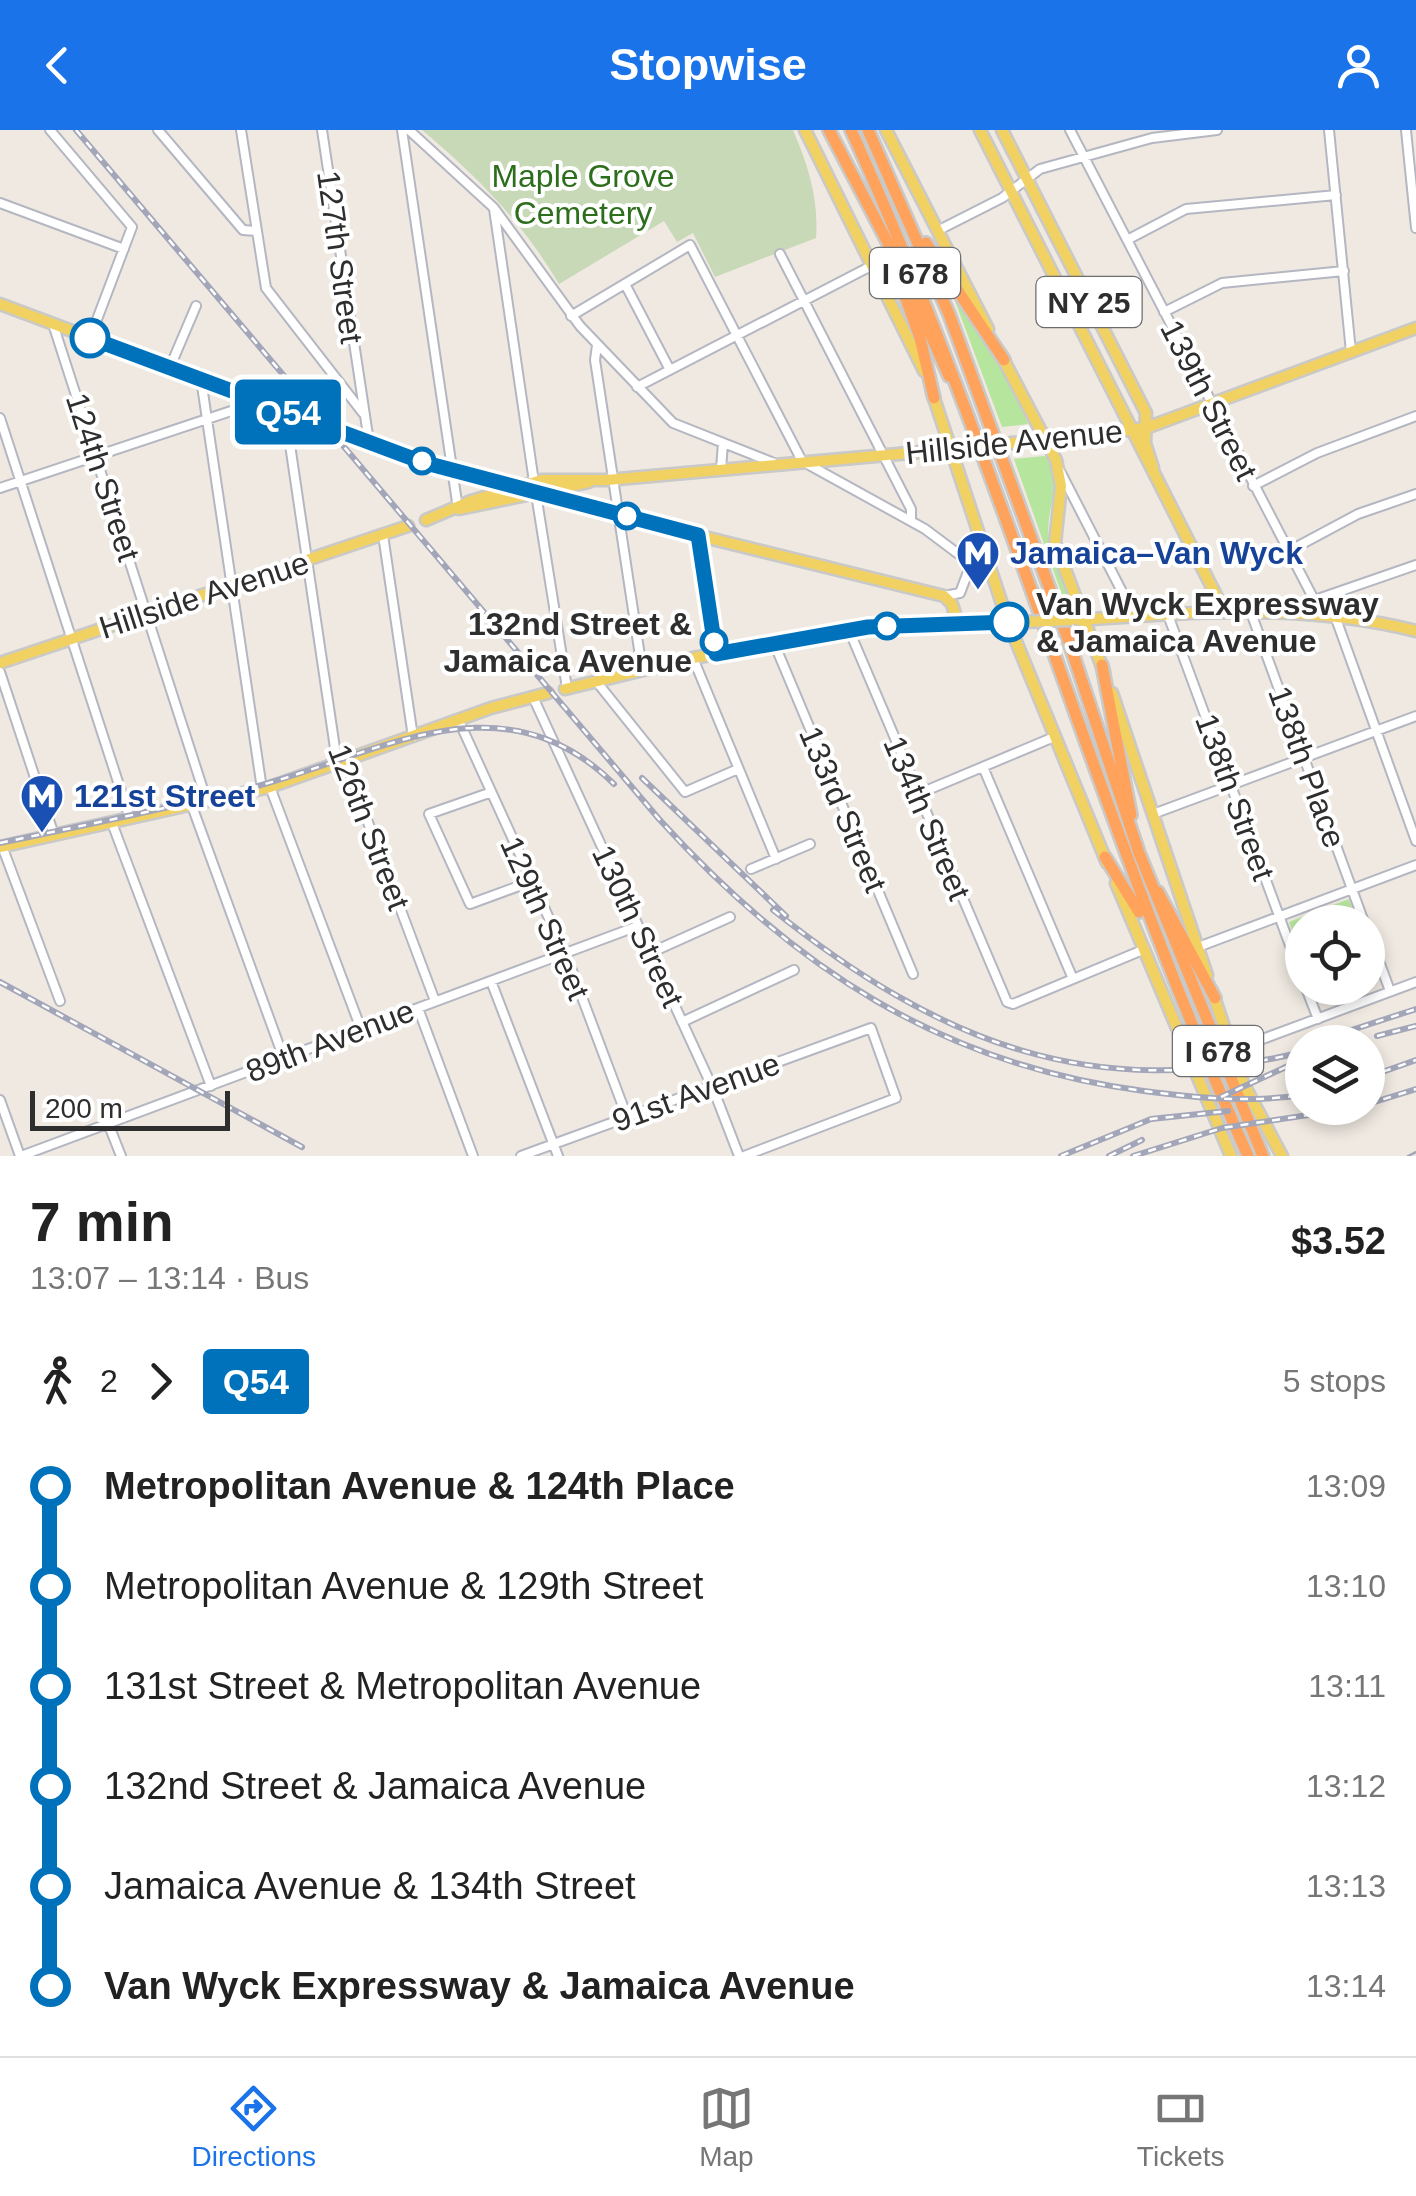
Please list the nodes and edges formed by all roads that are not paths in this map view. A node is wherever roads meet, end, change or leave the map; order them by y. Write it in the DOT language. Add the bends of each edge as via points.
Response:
graph roads {
  1 [pos="50,130"];
  2 [pos="241,130"];
  3 [pos="322,130"];
  4 [pos="406,130"];
  5 [pos="805,130"];
  6 [pos="831,130"];
  7 [pos="851,130"];
  8 [pos="868,130"];
  9 [pos="886,130"];
  10 [pos="980,130"];
  11 [pos="1002,130"];
  12 [pos="1070,130"];
  13 [pos="1218,130"];
  14 [pos="1329,130"];
  15 [pos="1406,130"];
  16 [pos="159,131"];
  17 [pos="1412,148"];
  18 [pos="1085,158"];
  19 [pos="1026,178"];
  20 [pos="1010,192"];
  21 [pos="1336,195"];
  22 [pos="899,200"];
  23 [pos="0,202"];
  24 [pos="494,208"];
  25 [pos="1416,228"];
  26 [pos="256,231"];
  27 [pos="937,231"];
  28 [pos="514,232"];
  29 [pos="882,235"];
  30 [pos="1127,240"];
  31 [pos="124,249"];
  32 [pos="500,250"];
  33 [pos="780,254"];
  34 [pos="873,265"];
  35 [pos="1344,271"];
  36 [pos="625,284"];
  37 [pos="804,300"];
  38 [pos="2,306"];
  39 [pos="196,306"];
  40 [pos="1164,312"];
  41 [pos="572,316"];
  42 [pos="53,324"];
  43 [pos="1416,328"];
  44 [pos="736,335"];
  45 [pos="90,338"];
  46 [pos="597,345"];
  47 [pos="1352,352"];
  48 [pos="1004,360"];
  49 [pos="170,367"];
  50 [pos="670,370"];
  51 [pos="201,379"];
  52 [pos="637,387"];
  53 [pos="934,398"];
  54 [pos="258,402"];
  55 [pos="1212,404"];
  56 [pos="285,411"];
  57 [pos="363,412"];
  58 [pos="1416,416"];
  59 [pos="0,418"];
  60 [pos="207,419"];
  61 [pos="971,420"];
  62 [pos="1146,428"];
  63 [pos="1132,431"];
  64 [pos="1048,440"];
  65 [pos="369,442"];
  66 [pos="723,444"];
  67 [pos="950,449"];
  68 [pos="884,455"];
  69 [pos="94,456"];
  70 [pos="802,462"];
  71 [pos="776,464"];
  72 [pos="721,469"];
  73 [pos="452,471"];
  74 [pos="1060,471"];
  75 [pos="1154,474"];
  76 [pos="595,480"];
  77 [pos="613,480"];
  78 [pos="20,481"];
  79 [pos="1253,486"];
  80 [pos="514,487"];
  81 [pos="0,488"];
  82 [pos="564,488"];
  83 [pos="533,489"];
  84 [pos="1416,494"];
  85 [pos="584,505"];
  86 [pos="458,509"];
  87 [pos="618,514"];
  88 [pos="426,520"];
  89 [pos="911,521"];
  90 [pos="408,526"];
  91 [pos="383,535"];
  92 [pos="698,535"];
  93 [pos="1288,552"];
  94 [pos="307,561"];
  95 [pos="972,564"];
  96 [pos="1416,566"];
  97 [pos="990,572"];
  98 [pos="231,586"];
  99 [pos="944,596"];
  100 [pos="1314,600"];
  101 [pos="1250,610"];
  102 [pos="1224,611"];
  103 [pos="1283,611"];
  104 [pos="148,613"];
  105 [pos="1168,615"];
  106 [pos="1135,616"];
  107 [pos="1329,616"];
  108 [pos="1086,619"];
  109 [pos="1008,622"];
  110 [pos="958,624"];
  111 [pos="849,630"];
  112 [pos="1416,631"];
  113 [pos="73,638"];
  114 [pos="774,643"];
  115 [pos="716,654"];
  116 [pos="693,658"];
  117 [pos="0,663"];
  118 [pos="1102,665"];
  119 [pos="642,669"];
  120 [pos="0,672"];
  121 [pos="596,681"];
  122 [pos="566,688"];
  123 [pos="548,693"];
  124 [pos="533,697"];
  125 [pos="1416,716"];
  126 [pos="459,721"];
  127 [pos="1375,731"];
  128 [pos="413,737"];
  129 [pos="1054,738"];
  130 [pos="1303,758"];
  131 [pos="343,762"];
  132 [pos="983,767"];
  133 [pos="738,769"];
  134 [pos="1230,785"];
  135 [pos="266,788"];
  136 [pos="488,794"];
  137 [pos="918,794"];
  138 [pos="208,802"];
  139 [pos="192,806"];
  140 [pos="1153,814"];
  141 [pos="130,819"];
  142 [pos="112,823"];
  143 [pos="54,835"];
  144 [pos="1416,841"];
  145 [pos="810,844"];
  146 [pos="1,847"];
  147 [pos="1139,853"];
  148 [pos="1105,856"];
  149 [pos="776,858"];
  150 [pos="1416,865"];
  151 [pos="752,869"];
  152 [pos="1148,876"];
  153 [pos="530,882"];
  154 [pos="1352,889"];
  155 [pos="1358,905"];
  156 [pos="1279,916"];
  157 [pos="730,918"];
  158 [pos="638,926"];
  159 [pos="1285,932"];
  160 [pos="1160,945"];
  161 [pos="1198,946"];
  162 [pos="1144,949"];
  163 [pos="565,952"];
  164 [pos="650,954"];
  165 [pos="794,970"];
  166 [pos="913,974"];
  167 [pos="1385,977"];
  168 [pos="1073,979"];
  169 [pos="491,980"];
  170 [pos="1416,982"];
  171 [pos="1390,991"];
  172 [pos="1215,998"];
  173 [pos="435,1001"];
  174 [pos="60,1002"];
  175 [pos="1313,1005"];
  176 [pos="418,1008"];
  177 [pos="1318,1018"];
  178 [pos="682,1022"];
  179 [pos="361,1030"];
  180 [pos="1233,1050"];
  181 [pos="284,1059"];
  182 [pos="211,1086"];
  183 [pos="711,1086"];
  184 [pos="0,1100"];
  185 [pos="627,1117"];
  186 [pos="108,1123"];
  187 [pos="554,1144"];
  188 [pos="20,1156"];
  189 [pos="120,1156"];
  190 [pos="473,1156"];
  191 [pos="520,1156"];
  192 [pos="558,1156"];
  193 [pos="742,1156"];
  194 [pos="1231,1156"];
  195 [pos="1248,1156"];
  196 [pos="1263,1156"];
  197 [pos="1282,1156"];
  1 -- 31 [label="street" via="132,228"];
  2 -- 26 [label="street"];
  3 -- 57 [label="street, 127th Street"];
  4 -- 24 [label="street"];
  4 -- 73 [label="street"];
  5 -- 34 [label="main road"];
  6 -- 29 [label="highway"];
  7 -- 61 [label="highway, I 678" via="930,306"];
  8 -- 22 [label="highway, I 678"];
  9 -- 27 [label="main road"];
  10 -- 20 [label="main road, NY 25"];
  11 -- 19 [label="main road, NY 25"];
  12 -- 18 [label="street, 139th Street"];
  13 -- 18 [label="street" via="1164,136"];
  14 -- 21 [label="street"];
  15 -- 17 [label="street"];
  16 -- 26 [label="street" via="242,230"];
  17 -- 25 [label="street"];
  18 -- 19 [label="street"];
  18 -- 30 [label="street, 139th Street"];
  19 -- 20 [label="street"];
  19 -- 62 [label="main road, NY 25" via="1146,412"];
  20 -- 27 [label="street"];
  20 -- 63 [label="main road, NY 25"];
  21 -- 30 [label="street" via="1186,210"];
  21 -- 35 [label="street"];
  22 -- 48 [label="highway"];
  22 -- 147 [label="highway, I 678" via="995,435"];
  23 -- 31 [label="street"];
  24 -- 28 [label="street"];
  24 -- 32 [label="street"];
  26 -- 57 [label="street" via="268,291"];
  27 -- 48 [label="main road"];
  28 -- 32 [label="street"];
  28 -- 41 [label="street"];
  29 -- 53 [label="highway"];
  29 -- 61 [label="highway"];
  30 -- 40 [label="street, 139th Street"];
  31 -- 45 [label="street"];
  32 -- 83 [label="street"];
  33 -- 37 [label="street"];
  34 -- 37 [label="street"];
  34 -- 53 [label="main road"];
  35 -- 40 [label="street" via="1228,281"];
  35 -- 47 [label="street"];
  36 -- 41 [label="street"];
  36 -- 44 [label="street" via="690,246"];
  36 -- 50 [label="street"];
  37 -- 44 [label="street"];
  37 -- 68 [label="street"];
  38 -- 42 [label="main road"];
  39 -- 49 [label="street"];
  40 -- 55 [label="street, 139th Street"];
  41 -- 46 [label="street"];
  42 -- 45 [label="main road"];
  42 -- 69 [label="street, 124th Street"];
  43 -- 47 [label="main road, Hillside Avenue"];
  44 -- 50 [label="street"];
  44 -- 70 [label="street"];
  45 -- 49 [label="main road"];
  46 -- 52 [label="street"];
  46 -- 77 [label="street"];
  47 -- 55 [label="main road, Hillside Avenue"];
  48 -- 64 [label="main road"];
  49 -- 51 [label="main road"];
  50 -- 52 [label="street"];
  51 -- 54 [label="main road"];
  51 -- 60 [label="street"];
  52 -- 66 [label="street" via="676,426"];
  53 -- 67 [label="main road"];
  54 -- 56 [label="main road"];
  54 -- 60 [label="street"];
  55 -- 62 [label="main road, Hillside Avenue"];
  55 -- 79 [label="street, 139th Street"];
  56 -- 65 [label="main road"];
  56 -- 94 [label="street, 126th Street"];
  57 -- 65 [label="street, 127th Street"];
  58 -- 79 [label="street" via="1318,452"];
  59 -- 78 [label="street"];
  60 -- 69 [label="street"];
  60 -- 98 [label="street"];
  61 -- 160 [label="highway, I 678"];
  62 -- 63 [label="main road, Hillside Avenue"];
  62 -- 75 [label="main road"];
  63 -- 64 [label="main road, Hillside Avenue"];
  63 -- 75 [label="main road"];
  64 -- 67 [label="main road, Hillside Avenue, bridge"];
  64 -- 74 [label="main road"];
  65 -- 73 [label="main road"];
  66 -- 71 [label="street"];
  66 -- 72 [label="street"];
  67 -- 68 [label="main road, Hillside Avenue"];
  67 -- 97 [label="main road"];
  68 -- 70 [label="main road, Hillside Avenue"];
  68 -- 89 [label="street"];
  69 -- 78 [label="street"];
  69 -- 104 [label="street, 124th Street"];
  70 -- 71 [label="main road, Hillside Avenue"];
  70 -- 89 [label="street"];
  71 -- 72 [label="main road, Hillside Avenue"];
  72 -- 77 [label="main road, Hillside Avenue"];
  73 -- 80 [label="main road"];
  73 -- 86 [label="street"];
  74 -- 106 [label="street"];
  74 -- 108 [label="main road" via="1054,539"];
  75 -- 102 [label="main road"];
  76 -- 77 [label="main road, Hillside Avenue"];
  76 -- 82 [label="main road, Hillside Avenue"];
  76 -- 83 [label="main road, Hillside Avenue"];
  77 -- 87 [label="street"];
  78 -- 81 [label="street"];
  78 -- 113 [label="street"];
  79 -- 93 [label="street, 139th Street"];
  80 -- 83 [label="main road"];
  80 -- 86 [label="main road, Hillside Avenue"];
  82 -- 83 [label="main road, Hillside Avenue"];
  82 -- 85 [label="main road" via="566,498"];
  83 -- 85 [label="main road"];
  83 -- 86 [label="main road, Hillside Avenue"];
  83 -- 122 [label="street"];
  84 -- 93 [label="street" via="1358,514"];
  85 -- 87 [label="main road"];
  86 -- 88 [label="main road, Hillside Avenue"];
  87 -- 92 [label="main road"];
  87 -- 119 [label="street"];
  89 -- 95 [label="street"];
  90 -- 91 [label="main road, Hillside Avenue"];
  91 -- 94 [label="main road, Hillside Avenue"];
  91 -- 128 [label="street"];
  92 -- 99 [label="main road"];
  92 -- 115 [label="main road"];
  93 -- 100 [label="street, 139th Street"];
  94 -- 98 [label="main road, Hillside Avenue"];
  94 -- 131 [label="street, 126th Street" via="336,755"];
  95 -- 97 [label="street"];
  95 -- 99 [label="street" via="960,593"];
  96 -- 100 [label="street"];
  97 -- 109 [label="main road"];
  98 -- 104 [label="main road, Hillside Avenue"];
  98 -- 135 [label="street"];
  99 -- 110 [label="main road"];
  100 -- 103 [label="street"];
  100 -- 107 [label="street, 139th Street"];
  101 -- 102 [label="main road"];
  101 -- 103 [label="main road"];
  101 -- 130 [label="street, 138th Place"];
  102 -- 105 [label="main road"];
  103 -- 107 [label="main road"];
  104 -- 113 [label="main road, Hillside Avenue"];
  104 -- 138 [label="street, 124th Street"];
  105 -- 106 [label="main road"];
  105 -- 134 [label="street, 138th Street"];
  106 -- 108 [label="main road"];
  107 -- 112 [label="main road"];
  107 -- 127 [label="street, 139th Street"];
  108 -- 109 [label="main road, bridge"];
  108 -- 118 [label="main road"];
  109 -- 110 [label="main road"];
  109 -- 129 [label="main road"];
  110 -- 111 [label="main road"];
  111 -- 114 [label="main road"];
  111 -- 137 [label="street, 134th Street"];
  113 -- 117 [label="main road, Hillside Avenue"];
  113 -- 141 [label="street"];
  114 -- 115 [label="main road"];
  114 -- 166 [label="street, 133rd Street"];
  115 -- 116 [label="main road"];
  116 -- 119 [label="main road"];
  116 -- 133 [label="street"];
  118 -- 140 [label="main road"];
  118 -- 147 [label="highway"];
  119 -- 121 [label="main road"];
  120 -- 143 [label="street"];
  121 -- 122 [label="main road"];
  121 -- 133 [label="street" via="685,792"];
  123 -- 124 [label="main road"];
  124 -- 126 [label="main road"];
  124 -- 158 [label="street, 130th Street"];
  125 -- 127 [label="street"];
  126 -- 128 [label="main road"];
  126 -- 136 [label="street, 129th Street"];
  127 -- 130 [label="street"];
  127 -- 144 [label="street, 139th Street"];
  128 -- 131 [label="main road"];
  129 -- 132 [label="street"];
  129 -- 148 [label="main road"];
  130 -- 134 [label="street"];
  130 -- 154 [label="street, 138th Place"];
  131 -- 135 [label="main road"];
  131 -- 173 [label="street, 126th Street"];
  132 -- 137 [label="street"];
  132 -- 168 [label="street"];
  133 -- 149 [label="street"];
  134 -- 140 [label="street"];
  134 -- 156 [label="street, 138th Street"];
  135 -- 138 [label="main road"];
  135 -- 179 [label="street"];
  136 -- 153 [label="street, 129th Street"];
  136 -- 153 [label="street" via="429,814 470,904"];
  137 -- 168 [label="street, 134th Street" via="1009,1004"];
  138 -- 139 [label="main road"];
  139 -- 141 [label="main road"];
  139 -- 181 [label="street"];
  140 -- 161 [label="main road"];
  141 -- 142 [label="main road"];
  142 -- 143 [label="main road"];
  142 -- 182 [label="street"];
  143 -- 146 [label="main road"];
  145 -- 149 [label="street"];
  146 -- 174 [label="street"];
  147 -- 152 [label="highway, I 678"];
  148 -- 160 [label="highway"];
  148 -- 162 [label="main road"];
  149 -- 151 [label="street"];
  150 -- 154 [label="street"];
  152 -- 172 [label="highway"];
  152 -- 196 [label="highway, I 678"];
  153 -- 163 [label="street, 129th Street"];
  154 -- 155 [label="street, 138th Place"];
  154 -- 156 [label="street"];
  156 -- 159 [label="street, 138th Street"];
  156 -- 161 [label="street"];
  157 -- 164 [label="street"];
  158 -- 163 [label="street, 89th Avenue"];
  158 -- 164 [label="street, 130th Street"];
  160 -- 195 [label="highway, I 678"];
  161 -- 172 [label="main road"];
  162 -- 168 [label="street"];
  162 -- 194 [label="main road"];
  163 -- 169 [label="street, 89th Avenue"];
  163 -- 185 [label="street, 129th Street"];
  164 -- 178 [label="street, 130th Street"];
  165 -- 178 [label="street"];
  167 -- 171 [label="street"];
  169 -- 173 [label="street, 89th Avenue"];
  169 -- 187 [label="street"];
  170 -- 171 [label="street"];
  171 -- 177 [label="street"];
  172 -- 180 [label="main road"];
  173 -- 176 [label="street, 89th Avenue"];
  175 -- 177 [label="street"];
  176 -- 179 [label="street, 89th Avenue"];
  176 -- 190 [label="street"];
  177 -- 180 [label="street"];
  178 -- 183 [label="street, 130th Street"];
  179 -- 181 [label="street, 89th Avenue"];
  180 -- 197 [label="main road"];
  181 -- 182 [label="street, 89th Avenue"];
  182 -- 186 [label="street, 89th Avenue"];
  183 -- 185 [label="street, 91st Avenue"];
  183 -- 193 [label="street, 130th Street"];
  183 -- 193 [label="street, 91st Avenue" via="871,1028 896,1098"];
  184 -- 188 [label="street"];
  185 -- 187 [label="street, 91st Avenue"];
  186 -- 188 [label="street, 89th Avenue"];
  186 -- 189 [label="street"];
  187 -- 191 [label="street, 91st Avenue"];
  187 -- 192 [label="street"];
}
